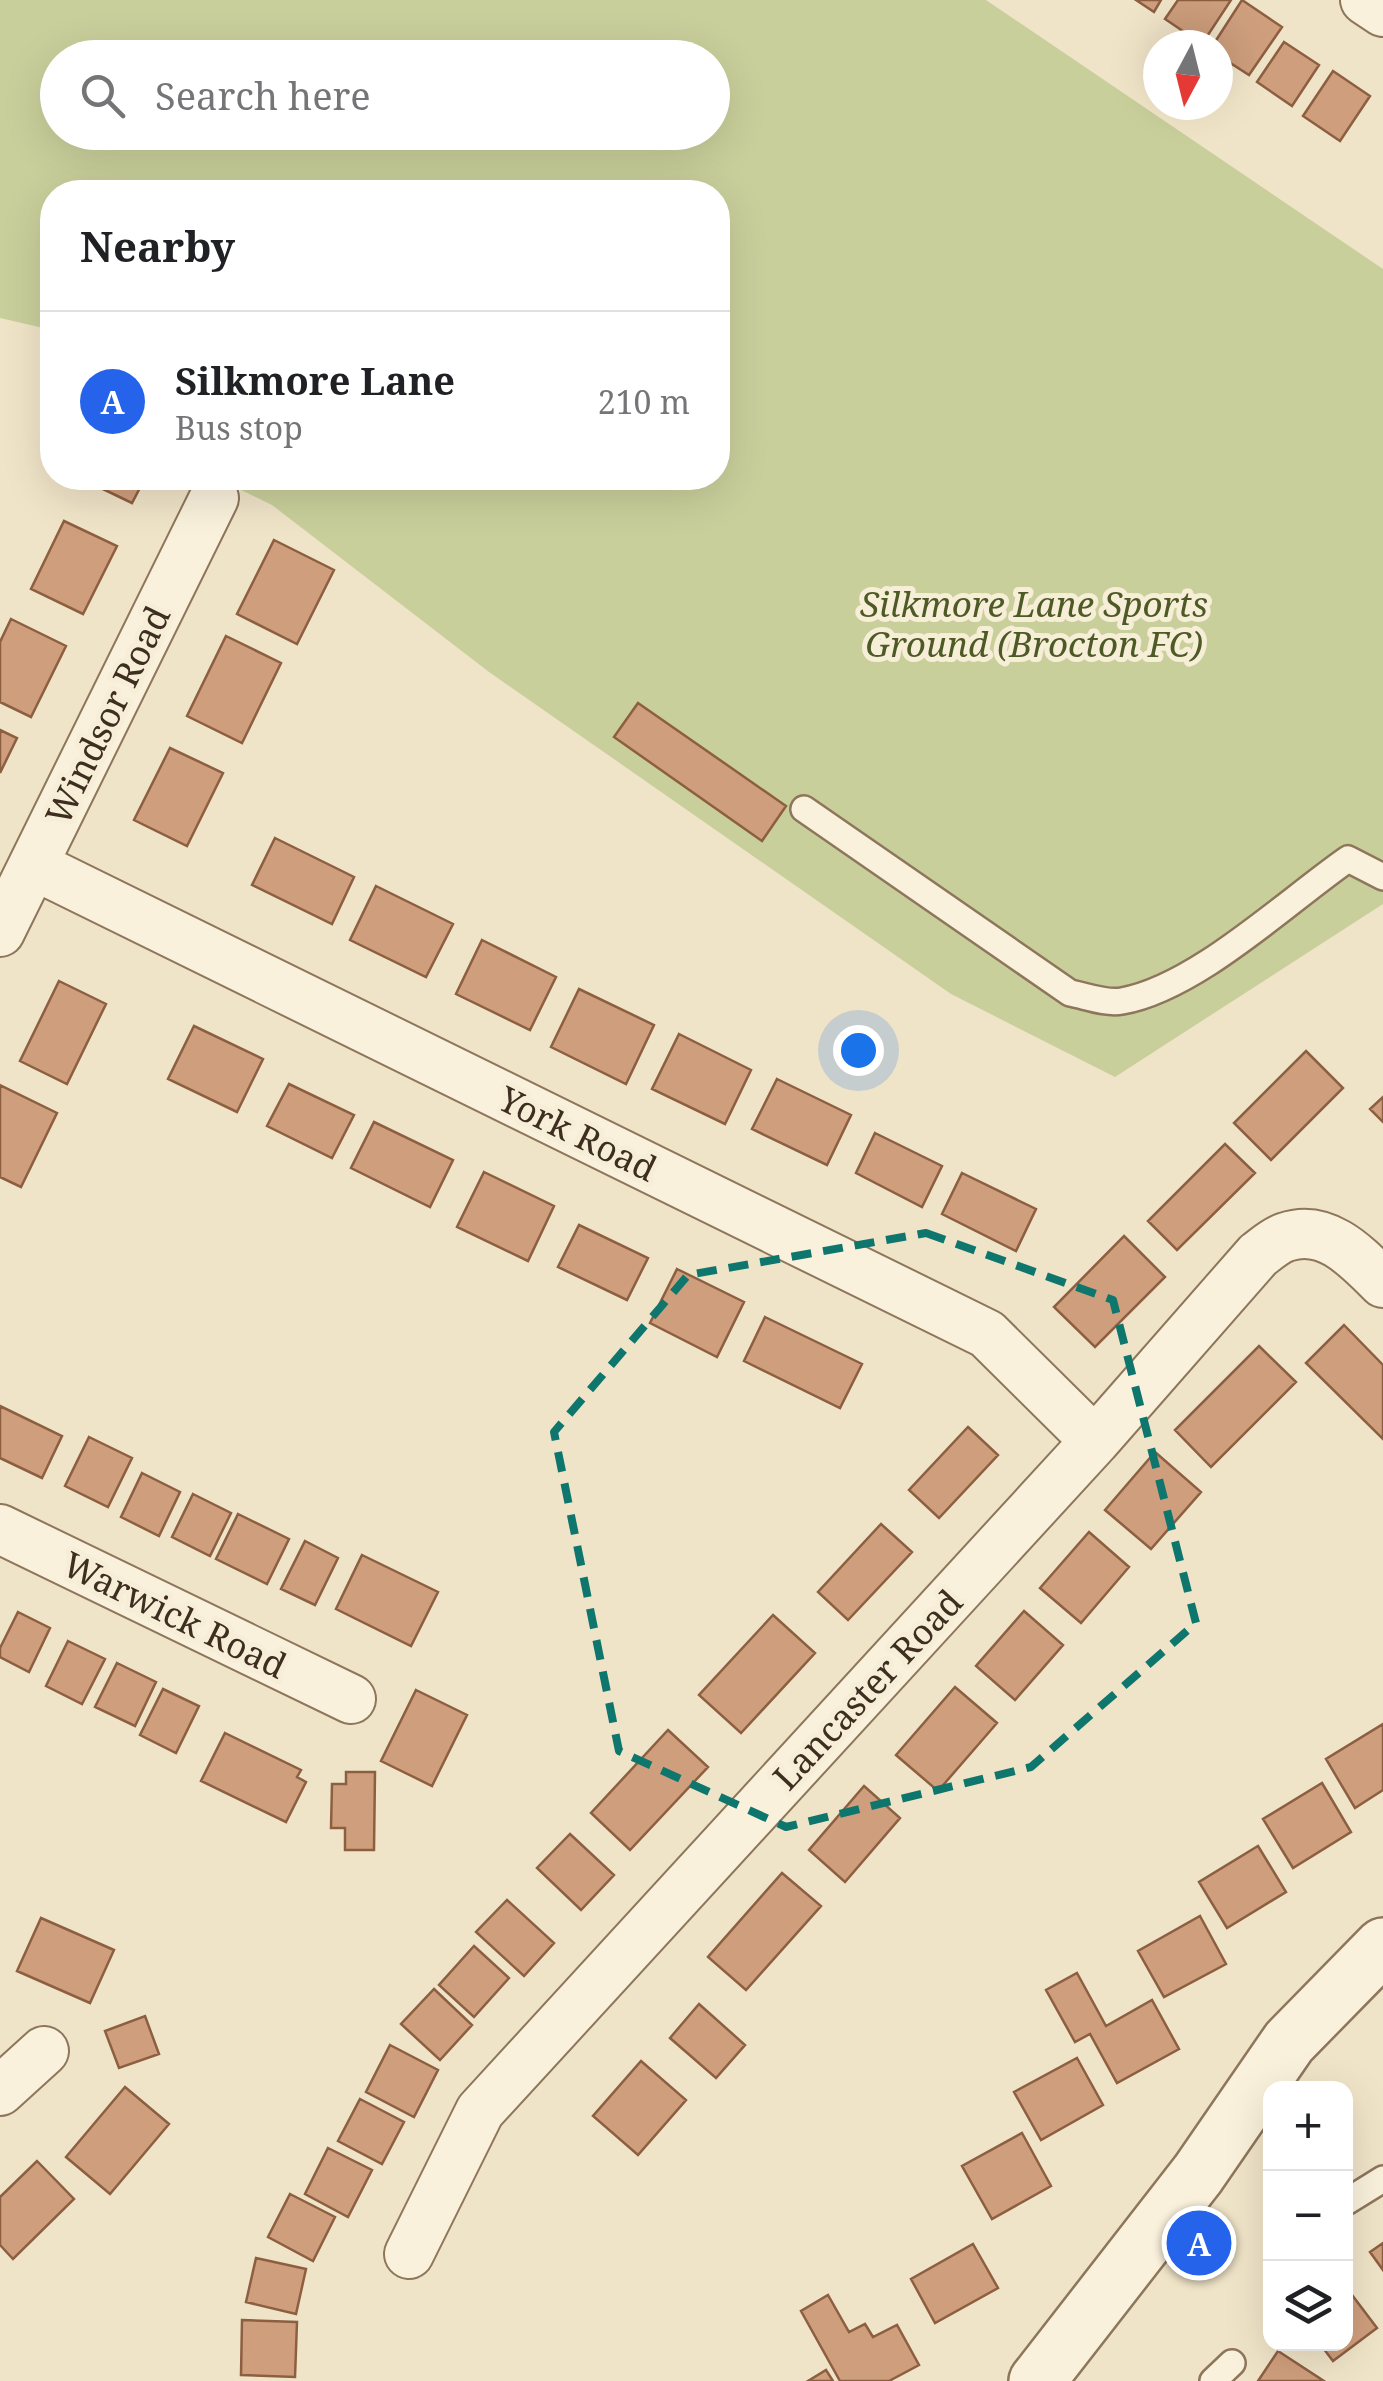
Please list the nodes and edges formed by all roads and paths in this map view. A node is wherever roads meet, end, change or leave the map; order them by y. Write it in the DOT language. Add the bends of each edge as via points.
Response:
graph roads {
  1 [pos="1364,0"];
  2 [pos="1383,12"];
  3 [pos="214,498"];
  4 [pos="804,809"];
  5 [pos="33,865"];
  6 [pos="1382,872"];
  7 [pos="0,932"];
  8 [pos="1383,1283"];
  9 [pos="1095,1441"];
  10 [pos="0,1530"];
  11 [pos="351,1699"];
  12 [pos="1383,1946"];
  13 [pos="44,2051"];
  14 [pos="0,2092"];
  15 [pos="1383,2179"];
  16 [pos="1353,2198"];
  17 [pos="409,2254"];
  18 [pos="1037,2381"];
  1 -- 2 [label="street"];
  3 -- 5 [label="street, Windsor Road"];
  4 -- 6 [label="lane" via="1070,994 1118,1002 1150,994 1213,959 1348,858"];
  5 -- 7 [label="street, Windsor Road"];
  5 -- 9 [label="street, York Road" via="987,1334"];
  8 -- 9 [label="street, Lancaster Road" via="1351,1250 1316,1233 1285,1237 1258,1255"];
  9 -- 17 [label="street, Lancaster Road" via="480,2112"];
  10 -- 11 [label="street, Warwick Road"];
  12 -- 18 [label="street" via="1288,2042 1198,2174"];
  13 -- 14 [label="street"];
  15 -- 16 [label="lane"];
}
